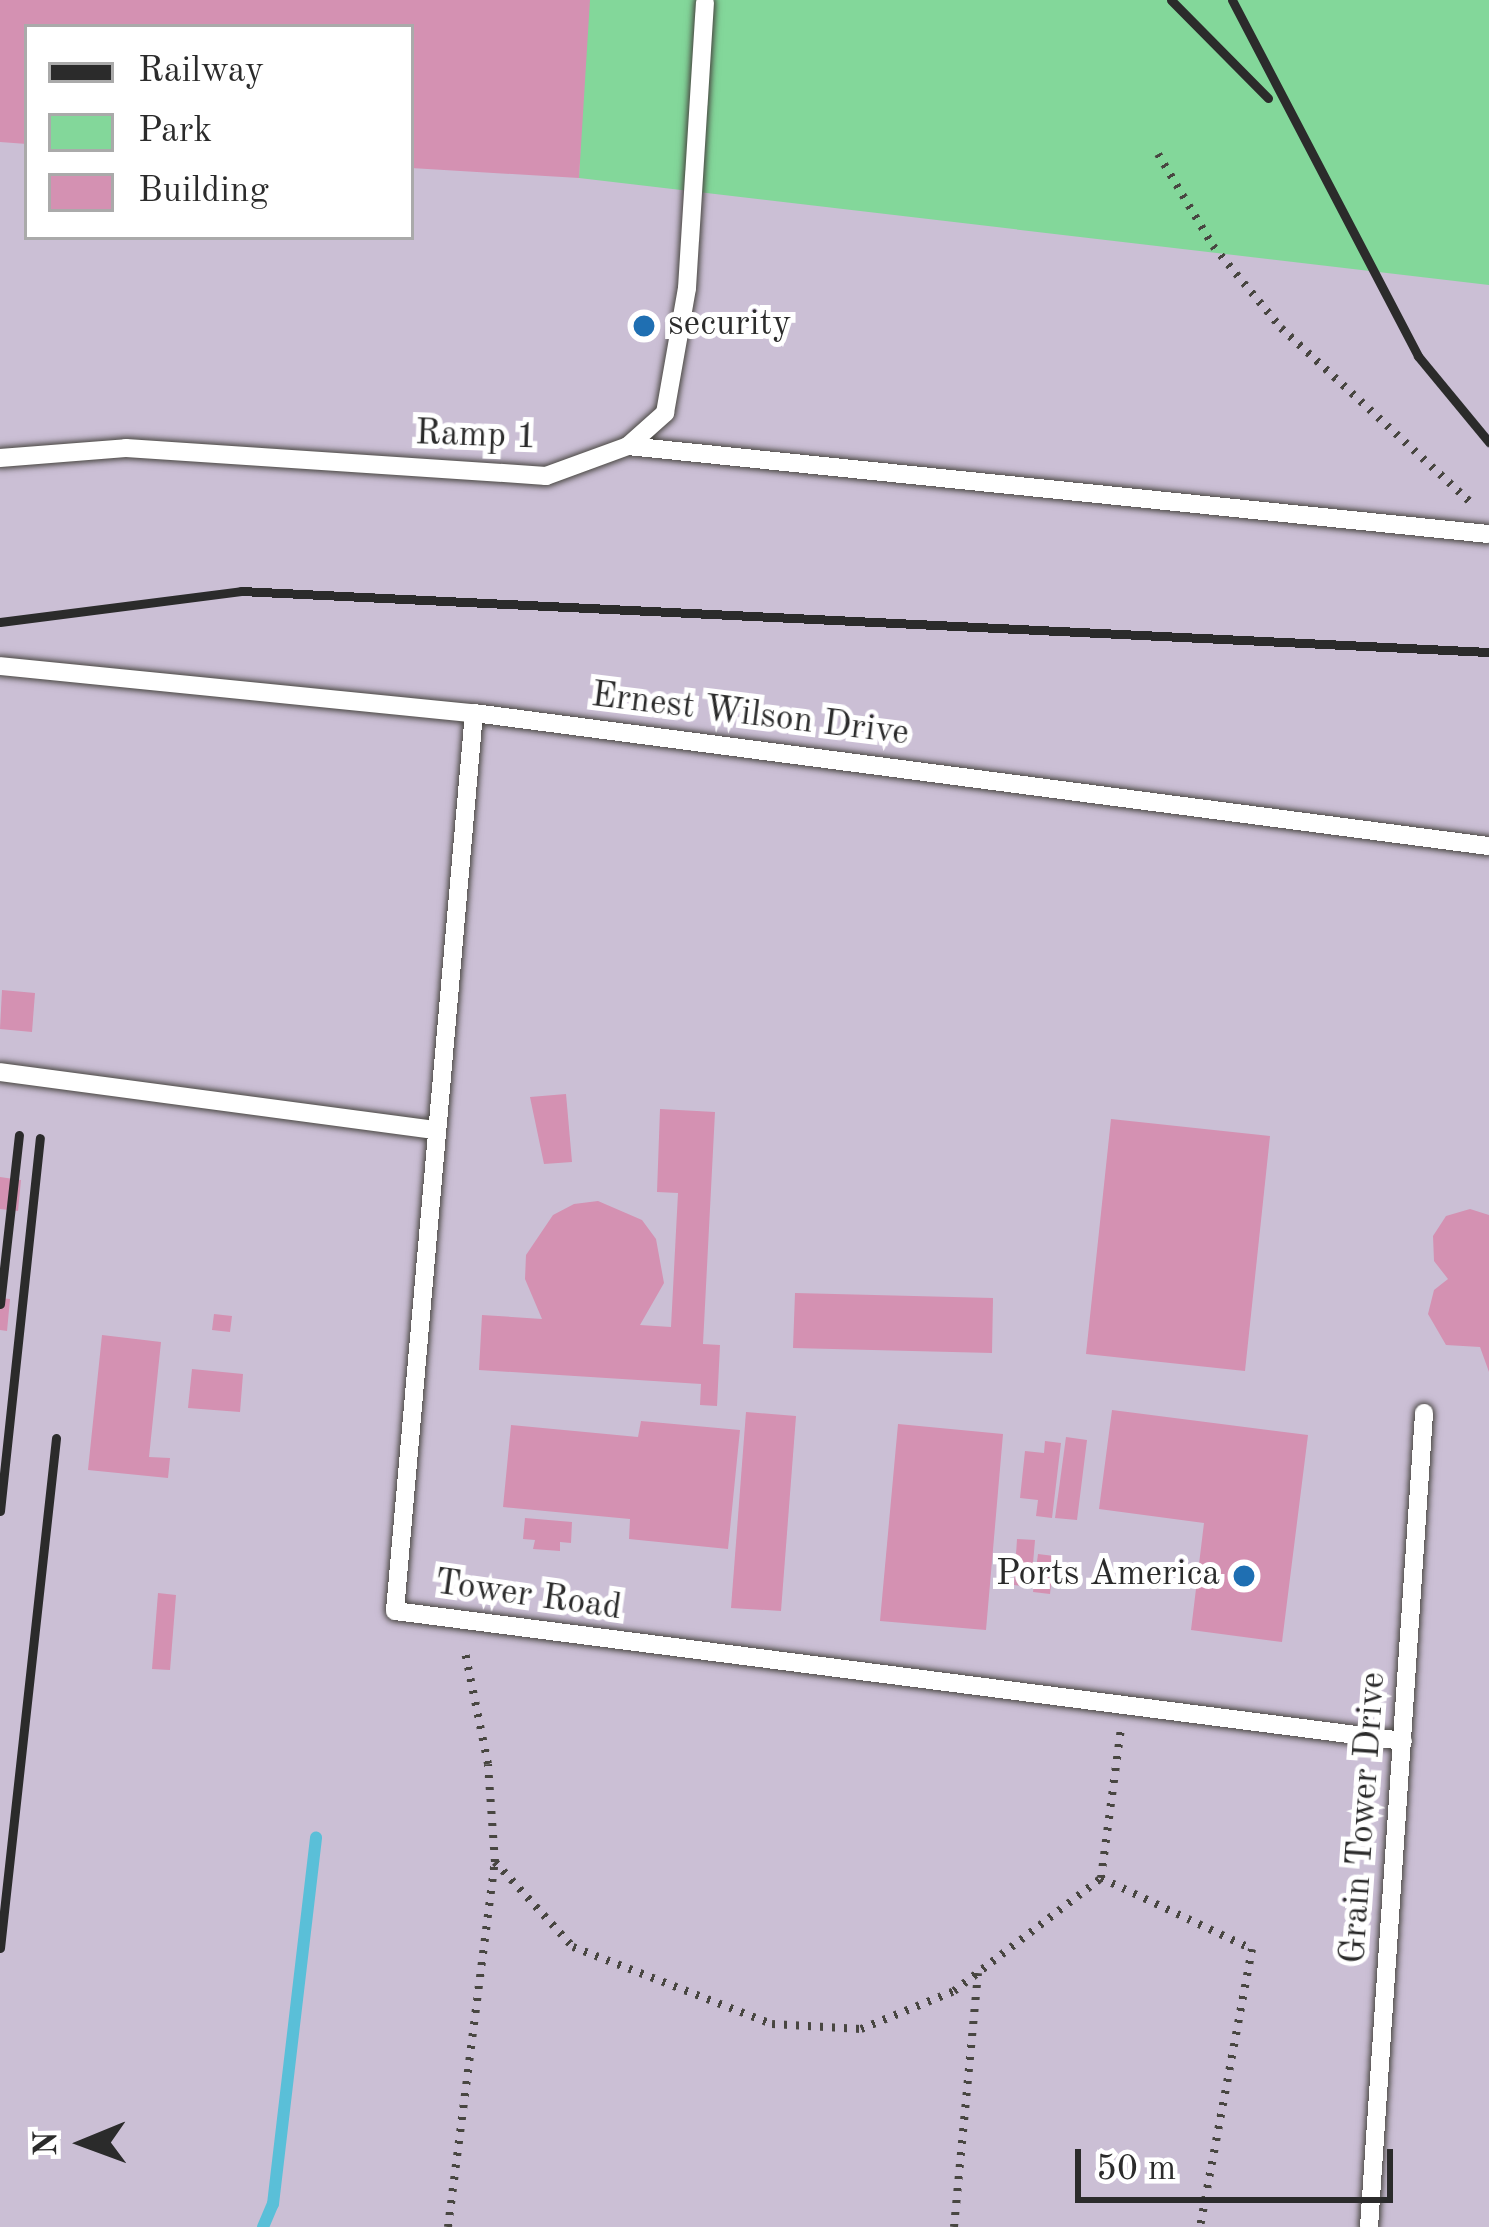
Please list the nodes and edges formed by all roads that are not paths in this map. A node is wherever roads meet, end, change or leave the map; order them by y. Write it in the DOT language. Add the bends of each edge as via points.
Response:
graph roads {
  1 [pos="705,3"];
  2 [pos="628,446"];
  3 [pos="0,458"];
  4 [pos="1489,534"];
  5 [pos="0,666"];
  6 [pos="475,713"];
  7 [pos="1489,846"];
  8 [pos="0,1072"];
  9 [pos="435,1130"];
  10 [pos="1424,1413"];
  11 [pos="1403,1741"];
  12 [pos="1369,2227"];
  1 -- 2 [label="lane, Ramp 1" via="687,288 665,413"];
  2 -- 3 [label="lane, Ramp 1" via="546,476 126,448"];
  2 -- 4 [label="lane"];
  5 -- 6 [label="lane, Ernest Wilson Drive"];
  6 -- 7 [label="lane, Ernest Wilson Drive"];
  6 -- 9 [label="lane, Tower Road"];
  8 -- 9 [label="lane"];
  9 -- 11 [label="lane, Tower Road" via="395,1611"];
  10 -- 11 [label="lane, Grain Tower Drive"];
  11 -- 12 [label="lane, Grain Tower Drive"];
}
